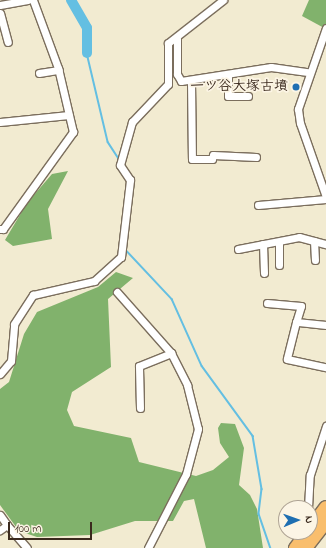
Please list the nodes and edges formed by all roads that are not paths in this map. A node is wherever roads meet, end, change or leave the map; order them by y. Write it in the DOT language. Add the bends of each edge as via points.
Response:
graph roads {
  1 [pos="32,0"];
  2 [pos="223,0"];
  3 [pos="0,4"];
  4 [pos="0,13"];
  5 [pos="326,28"];
  6 [pos="177,39"];
  7 [pos="8,42"];
  8 [pos="59,70"];
  9 [pos="308,72"];
  10 [pos="39,73"];
  11 [pos="228,75"];
  12 [pos="191,80"];
  13 [pos="248,96"];
  14 [pos="69,115"];
  15 [pos="0,122"];
  16 [pos="256,157"];
  17 [pos="326,198"];
  18 [pos="258,205"];
  19 [pos="0,229"];
  20 [pos="314,241"];
  21 [pos="279,242"];
  22 [pos="263,244"];
  23 [pos="326,244"];
  24 [pos="238,249"];
  25 [pos="315,260"];
  26 [pos="279,265"];
  27 [pos="264,273"];
  28 [pos="117,292"];
  29 [pos="267,303"];
  30 [pos="296,322"];
  31 [pos="326,325"];
  32 [pos="171,353"];
  33 [pos="326,367"];
  34 [pos="0,374"];
  35 [pos="140,408"];
  36 [pos="326,426"];
  37 [pos="308,500"];
  38 [pos="326,508"];
  39 [pos="0,515"];
  40 [pos="318,517"];
  41 [pos="7,525"];
  42 [pos="0,530"];
  43 [pos="27,548"];
  44 [pos="148,548"];
  1 -- 3 [label="street"];
  1 -- 8 [label="street"];
  2 -- 6 [label="street"];
  4 -- 7 [label="street"];
  5 -- 9 [label="street"];
  6 -- 12 [label="street" via="177,74 181,81"];
  6 -- 34 [label="street" via="166,47 168,84 132,122 122,148 120,165 130,180 121,257 94,281 33,295 14,324 11,361"];
  8 -- 10 [label="street"];
  8 -- 14 [label="street"];
  9 -- 11 [label="street" via="271,67"];
  9 -- 17 [label="street" via="298,110 300,123"];
  11 -- 12 [label="street"];
  11 -- 13 [label="street" via="228,96"];
  12 -- 16 [label="street" via="192,159 212,159 213,155"];
  14 -- 15 [label="street"];
  14 -- 19 [label="street" via="73,132 3,230"];
  17 -- 18 [label="street"];
  20 -- 21 [label="street" via="299,238"];
  20 -- 23 [label="street"];
  20 -- 25 [label="street"];
  21 -- 22 [label="street"];
  21 -- 26 [label="street"];
  22 -- 24 [label="street"];
  22 -- 27 [label="street"];
  28 -- 32 [label="street"];
  29 -- 30 [label="street" via="301,306"];
  30 -- 31 [label="street"];
  30 -- 33 [label="street" via="287,359"];
  32 -- 35 [label="street" via="139,366"];
  32 -- 44 [label="street" via="187,385 198,429 181,486"];
  36 -- 37 [label="street" via="310,474"];
  38 -- 40 [label="highway"];
  39 -- 41 [label="street"];
  41 -- 42 [label="street"];
  41 -- 43 [label="street"];
}
